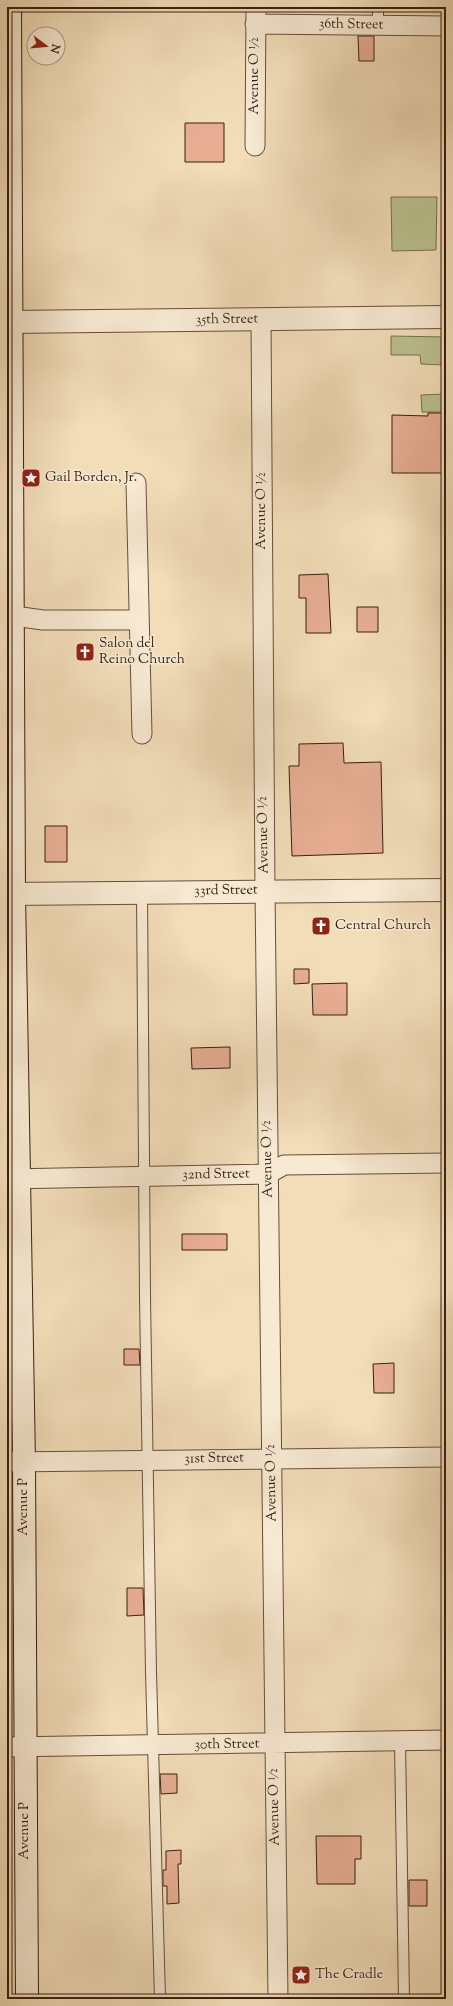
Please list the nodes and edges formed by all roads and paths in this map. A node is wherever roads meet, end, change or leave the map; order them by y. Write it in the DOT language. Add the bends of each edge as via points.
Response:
graph roads {
  1 [pos="10,7"];
  2 [pos="378,7"];
  3 [pos="255,16"];
  4 [pos="378,26"];
  5 [pos="446,26"];
  6 [pos="255,146"];
  7 [pos="446,318"];
  8 [pos="261,320"];
  9 [pos="10,322"];
  10 [pos="136,483"];
  11 [pos="10,615"];
  12 [pos="139,620"];
  13 [pos="142,734"];
  14 [pos="265,890"];
  15 [pos="446,890"];
  16 [pos="142,892"];
  17 [pos="11,893"];
  18 [pos="446,1163"];
  19 [pos="268,1174"];
  20 [pos="145,1177"];
  21 [pos="13,1179"];
  22 [pos="446,1457"];
  23 [pos="272,1459"];
  24 [pos="147,1460"];
  25 [pos="15,1462"];
  26 [pos="446,1740"];
  27 [pos="400,1741"];
  28 [pos="275,1744"];
  29 [pos="153,1746"];
  30 [pos="16,1747"];
  31 [pos="27,1999"];
  32 [pos="160,1999"];
  33 [pos="278,1999"];
  34 [pos="404,1999"];
  1 -- 9 [label="main road, Avenue P"];
  2 -- 4 [label="lane"];
  3 -- 4 [label="street, 36th Street"];
  3 -- 6 [label="street, Avenue O ½"];
  4 -- 5 [label="street, 36th Street"];
  7 -- 8 [label="main road, 35th Street"];
  8 -- 9 [label="main road, 35th Street"];
  8 -- 14 [label="street, Avenue O ½"];
  9 -- 11 [label="main road, Avenue P"];
  10 -- 12 [label="street"];
  11 -- 12 [label="street" via="43,620"];
  11 -- 17 [label="main road, Avenue P"];
  12 -- 13 [label="street"];
  14 -- 15 [label="main road, 33rd Street"];
  14 -- 16 [label="main road, 33rd Street"];
  14 -- 19 [label="street, Avenue O ½"];
  16 -- 17 [label="main road, 33rd Street"];
  16 -- 20 [label="lane"];
  17 -- 21 [label="main road, Avenue P"];
  18 -- 19 [label="street, 32nd Street" via="284,1165"];
  19 -- 20 [label="street, 32nd Street"];
  19 -- 23 [label="street, Avenue O ½"];
  20 -- 21 [label="street, 32nd Street"];
  20 -- 24 [label="lane"];
  21 -- 25 [label="main road, Avenue P"];
  22 -- 23 [label="street, 31st Street"];
  23 -- 24 [label="street, 31st Street"];
  23 -- 28 [label="street, Avenue O ½"];
  24 -- 25 [label="street, 31st Street"];
  24 -- 29 [label="lane"];
  25 -- 30 [label="main road, Avenue P"];
  26 -- 27 [label="street, 30th Street"];
  27 -- 28 [label="street, 30th Street"];
  27 -- 34 [label="lane"];
  28 -- 29 [label="street, 30th Street"];
  28 -- 33 [label="street, Avenue O ½"];
  29 -- 30 [label="street, 30th Street"];
  29 -- 32 [label="lane"];
  30 -- 31 [label="main road, Avenue P"];
}
